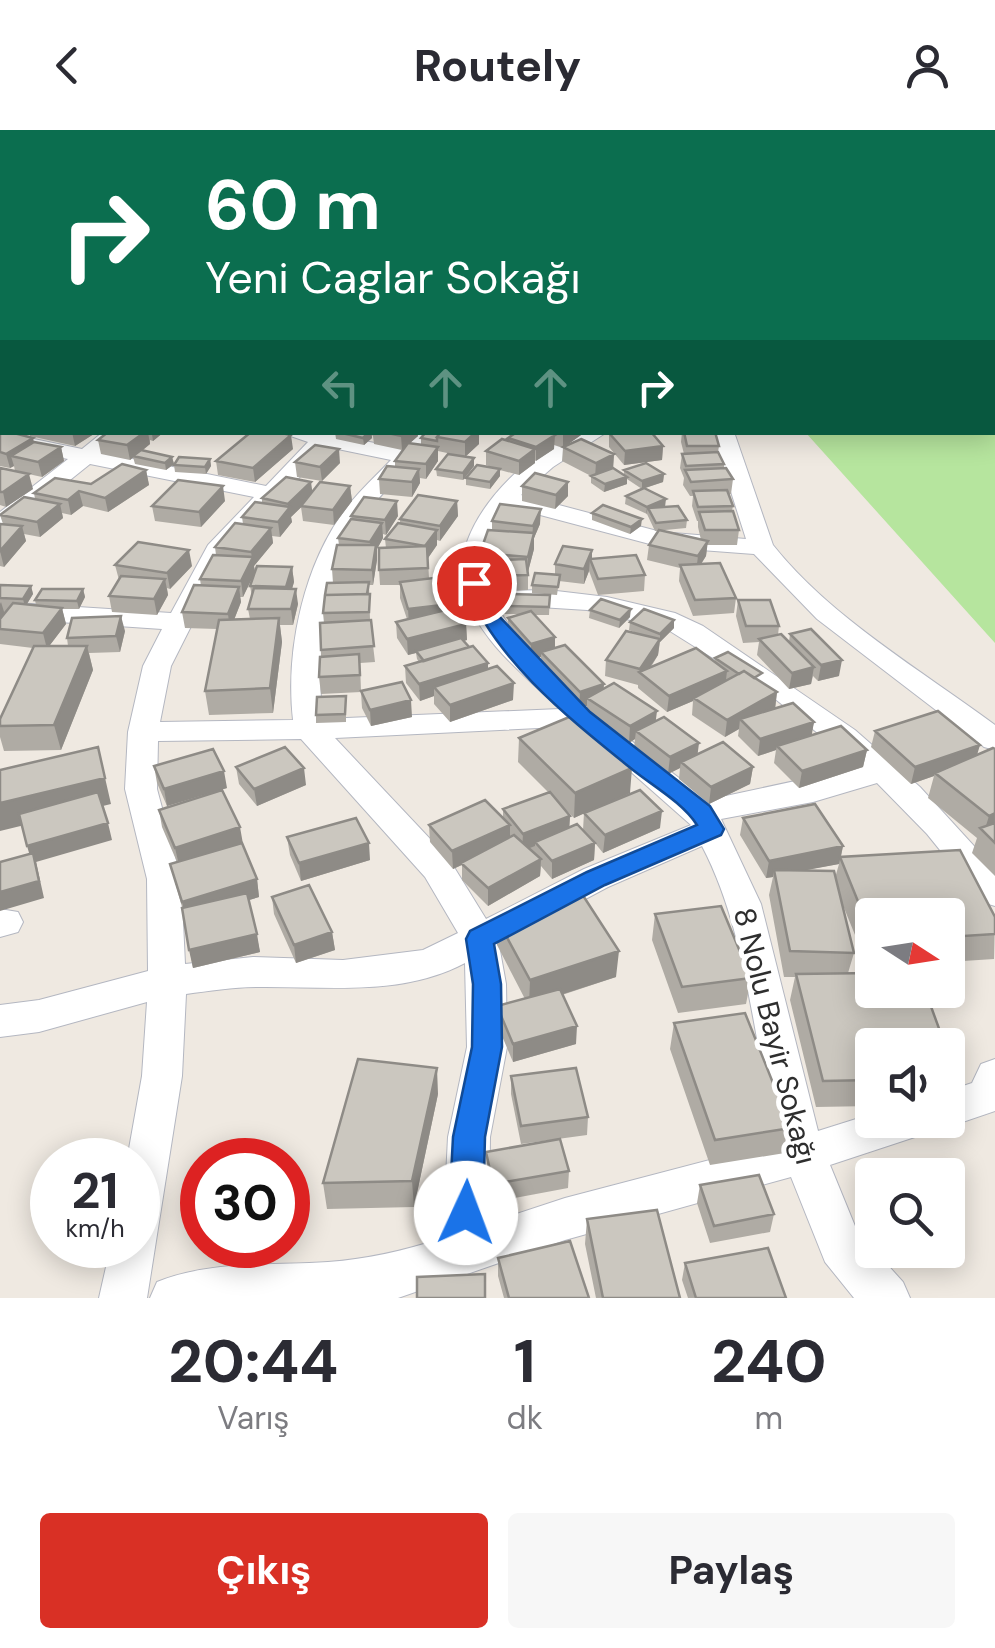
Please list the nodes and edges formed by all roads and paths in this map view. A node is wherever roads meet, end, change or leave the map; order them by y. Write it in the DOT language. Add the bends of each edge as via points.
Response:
graph roads {
  1 [pos="114,435"];
  2 [pos="591,435"];
  3 [pos="724,435"];
  4 [pos="325,437"];
  5 [pos="0,439"];
  6 [pos="416,444"];
  7 [pos="90,456"];
  8 [pos="268,493"];
  9 [pos="502,497"];
  10 [pos="0,524"];
  11 [pos="762,546"];
  12 [pos="480,597"];
  13 [pos="0,610"];
  14 [pos="178,622"];
  15 [pos="582,717"];
  16 [pos="309,729"];
  17 [pos="144,732"];
  18 [pos="995,740"];
  19 [pos="884,771"];
  20 [pos="706,821"];
  21 [pos="995,893"];
  22 [pos="480,939"];
  23 [pos="167,981"];
  24 [pos="0,1021"];
  25 [pos="995,1076"];
  26 [pos="965,1103"];
  27 [pos="152,1138"];
  28 [pos="855,1138"];
  29 [pos="801,1155"];
  30 [pos="465,1250"];
  31 [pos="129,1268"];
  32 [pos="324,1292"];
  33 [pos="123,1298"];
  34 [pos="174,1298"];
  35 [pos="886,1298"];
  1 -- 7 [label="street"];
  2 -- 9 [label="street, 8 Nolu Bayir Sokağı"];
  3 -- 11 [label="street"];
  4 -- 6 [label="street"];
  4 -- 8 [label="street"];
  5 -- 7 [label="street"];
  6 -- 16 [label="street" via="357,510 332,554 304,681"];
  7 -- 8 [label="street"];
  7 -- 10 [label="street"];
  8 -- 14 [label="street" via="217,550"];
  9 -- 11 [label="street" via="666,544"];
  9 -- 12 [label="street, 8 Nolu Bayir Sokağı" via="476,549"];
  11 -- 18 [label="street" via="800,591"];
  12 -- 15 [label="street, 8 Nolu Bayir Sokağı" via="488,617"];
  12 -- 19 [label="street" via="574,597 668,620 790,694"];
  13 -- 14 [label="street"];
  14 -- 17 [label="street" via="156,666"];
  15 -- 16 [label="street"];
  15 -- 20 [label="street, 8 Nolu Bayir Sokağı"];
  16 -- 17 [label="street"];
  16 -- 22 [label="street" via="437,868"];
  17 -- 23 [label="street" via="142,789 164,879"];
  19 -- 20 [label="street"];
  19 -- 21 [label="street" via="957,843"];
  20 -- 22 [label="street"];
  20 -- 29 [label="street, 8 Nolu Bayir Sokağı" via="734,876 755,944"];
  22 -- 23 [label="street" via="430,964"];
  22 -- 30 [label="street" via="487,1047 469,1137"];
  23 -- 24 [label="street"];
  23 -- 27 [label="street"];
  25 -- 26 [label="street" via="990,1095"];
  28 -- 29 [label="street"];
  29 -- 30 [label="street"];
  29 -- 35 [label="street, 8 Nolu Bayir Sokağı" via="843,1251"];
  30 -- 32 [label="street" via="391,1278"];
  31 -- 33 [label="street"];
  32 -- 34 [label="street" via="246,1286"];
}
